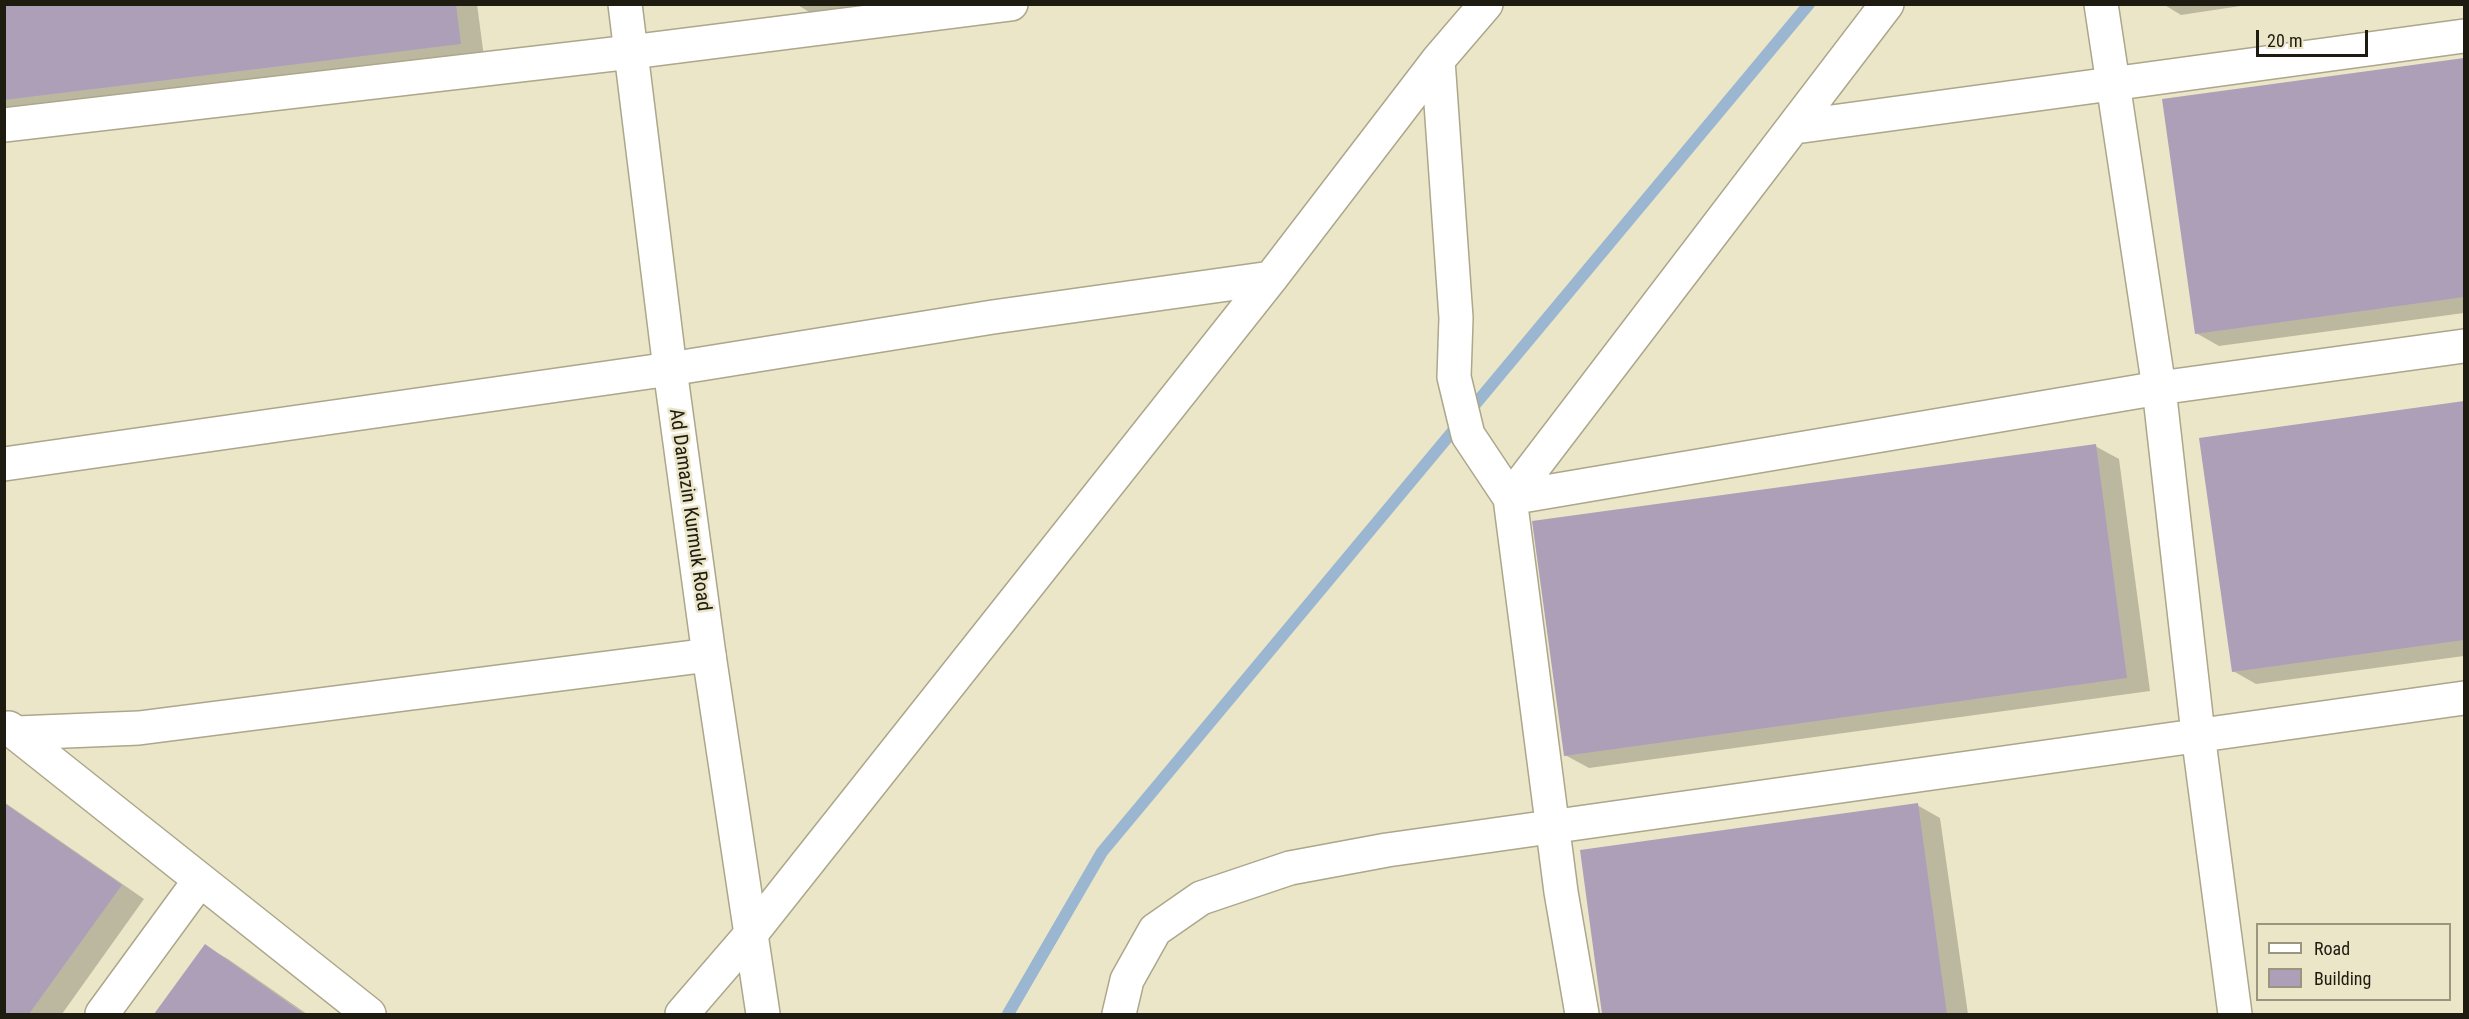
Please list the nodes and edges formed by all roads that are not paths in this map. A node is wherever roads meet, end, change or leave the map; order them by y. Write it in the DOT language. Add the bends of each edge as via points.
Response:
graph roads {
  1 [pos="625,4"];
  2 [pos="1011,4"];
  3 [pos="1486,4"];
  4 [pos="1887,4"];
  5 [pos="2102,4"];
  6 [pos="2464,36"];
  7 [pos="631,52"];
  8 [pos="1438,60"];
  9 [pos="2114,84"];
  10 [pos="4,125"];
  11 [pos="1795,127"];
  12 [pos="1271,278"];
  13 [pos="2464,346"];
  14 [pos="670,369"];
  15 [pos="2159,388"];
  16 [pos="4,464"];
  17 [pos="1510,498"];
  18 [pos="709,655"];
  19 [pos="2464,698"];
  20 [pos="11,729"];
  21 [pos="2198,734"];
  22 [pos="1552,826"];
  23 [pos="200,880"];
  24 [pos="751,934"];
  25 [pos="102,1014"];
  26 [pos="369,1014"];
  27 [pos="682,1014"];
  28 [pos="763,1014"];
  29 [pos="1119,1014"];
  30 [pos="1582,1014"];
  31 [pos="2235,1014"];
  1 -- 7 [label="main road, Ad Damazin Kurmuk Road"];
  2 -- 7 [label="main road"];
  3 -- 8 [label="main road"];
  4 -- 11 [label="main road"];
  5 -- 9 [label="main road"];
  6 -- 9 [label="main road"];
  7 -- 10 [label="main road"];
  7 -- 14 [label="main road, Ad Damazin Kurmuk Road"];
  8 -- 12 [label="main road"];
  8 -- 17 [label="main road" via="1456,318 1454,377 1468,435"];
  9 -- 11 [label="main road"];
  9 -- 15 [label="main road"];
  11 -- 17 [label="main road"];
  12 -- 14 [label="main road" via="993,317"];
  12 -- 24 [label="main road"];
  13 -- 15 [label="main road"];
  14 -- 16 [label="main road"];
  14 -- 18 [label="main road, Ad Damazin Kurmuk Road"];
  15 -- 17 [label="main road"];
  15 -- 21 [label="main road"];
  17 -- 22 [label="main road"];
  18 -- 20 [label="main road" via="139,728"];
  18 -- 24 [label="main road, Ad Damazin Kurmuk Road"];
  19 -- 21 [label="main road"];
  20 -- 23 [label="main road"];
  21 -- 22 [label="main road"];
  21 -- 31 [label="main road"];
  22 -- 29 [label="main road" via="1387,849 1290,868 1201,898 1155,930 1127,980"];
  22 -- 30 [label="main road"];
  23 -- 25 [label="main road"];
  23 -- 26 [label="main road"];
  24 -- 27 [label="main road"];
  24 -- 28 [label="main road, Ad Damazin Kurmuk Road"];
}
